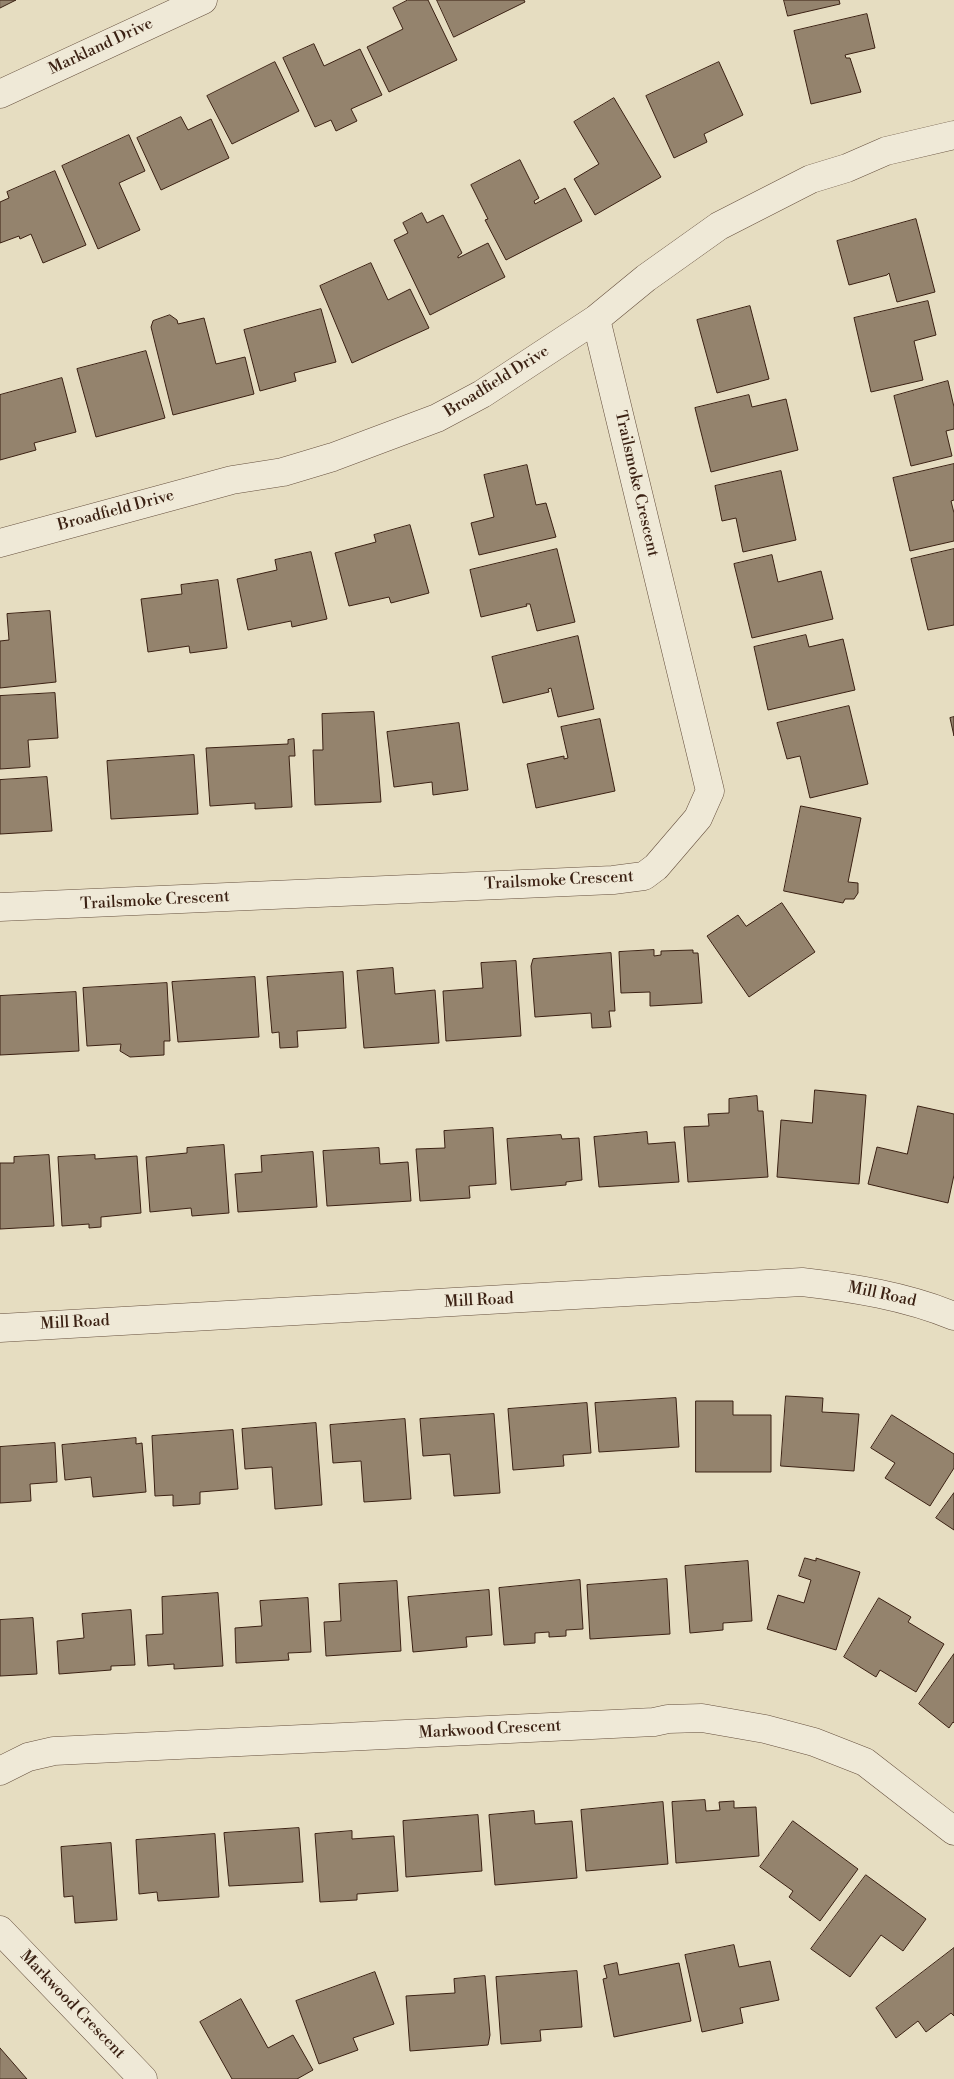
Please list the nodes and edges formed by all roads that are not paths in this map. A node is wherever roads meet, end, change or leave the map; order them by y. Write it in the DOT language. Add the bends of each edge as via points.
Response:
graph roads {
  1 [pos="202,0"];
  2 [pos="0,94"];
  3 [pos="954,135"];
  4 [pos="596,319"];
  5 [pos="0,543"];
  6 [pos="0,907"];
  7 [pos="954,1316"];
  8 [pos="0,1328"];
  9 [pos="0,1771"];
  10 [pos="954,1831"];
  11 [pos="0,1930"];
  12 [pos="143,2079"];
  1 -- 2 [label="street, Markland Drive"];
  3 -- 4 [label="street, Broadfield Drive" via="886,151 811,180 719,226 646,278"];
  4 -- 5 [label="street, Broadfield Drive" via="482,394 429,422 283,472 232,480"];
  4 -- 6 [label="street, Trailsmoke Crescent" via="710,791 698,818 656,867 644,876 614,880"];
  7 -- 8 [label="street, Mill Road" via="925,1304 855,1288 802,1282"];
  9 -- 10 [label="street, Markwood Crescent" via="54,1751 702,1718 765,1728 814,1742 865,1762"];
  11 -- 12 [label="street, Markwood Crescent"];
}
